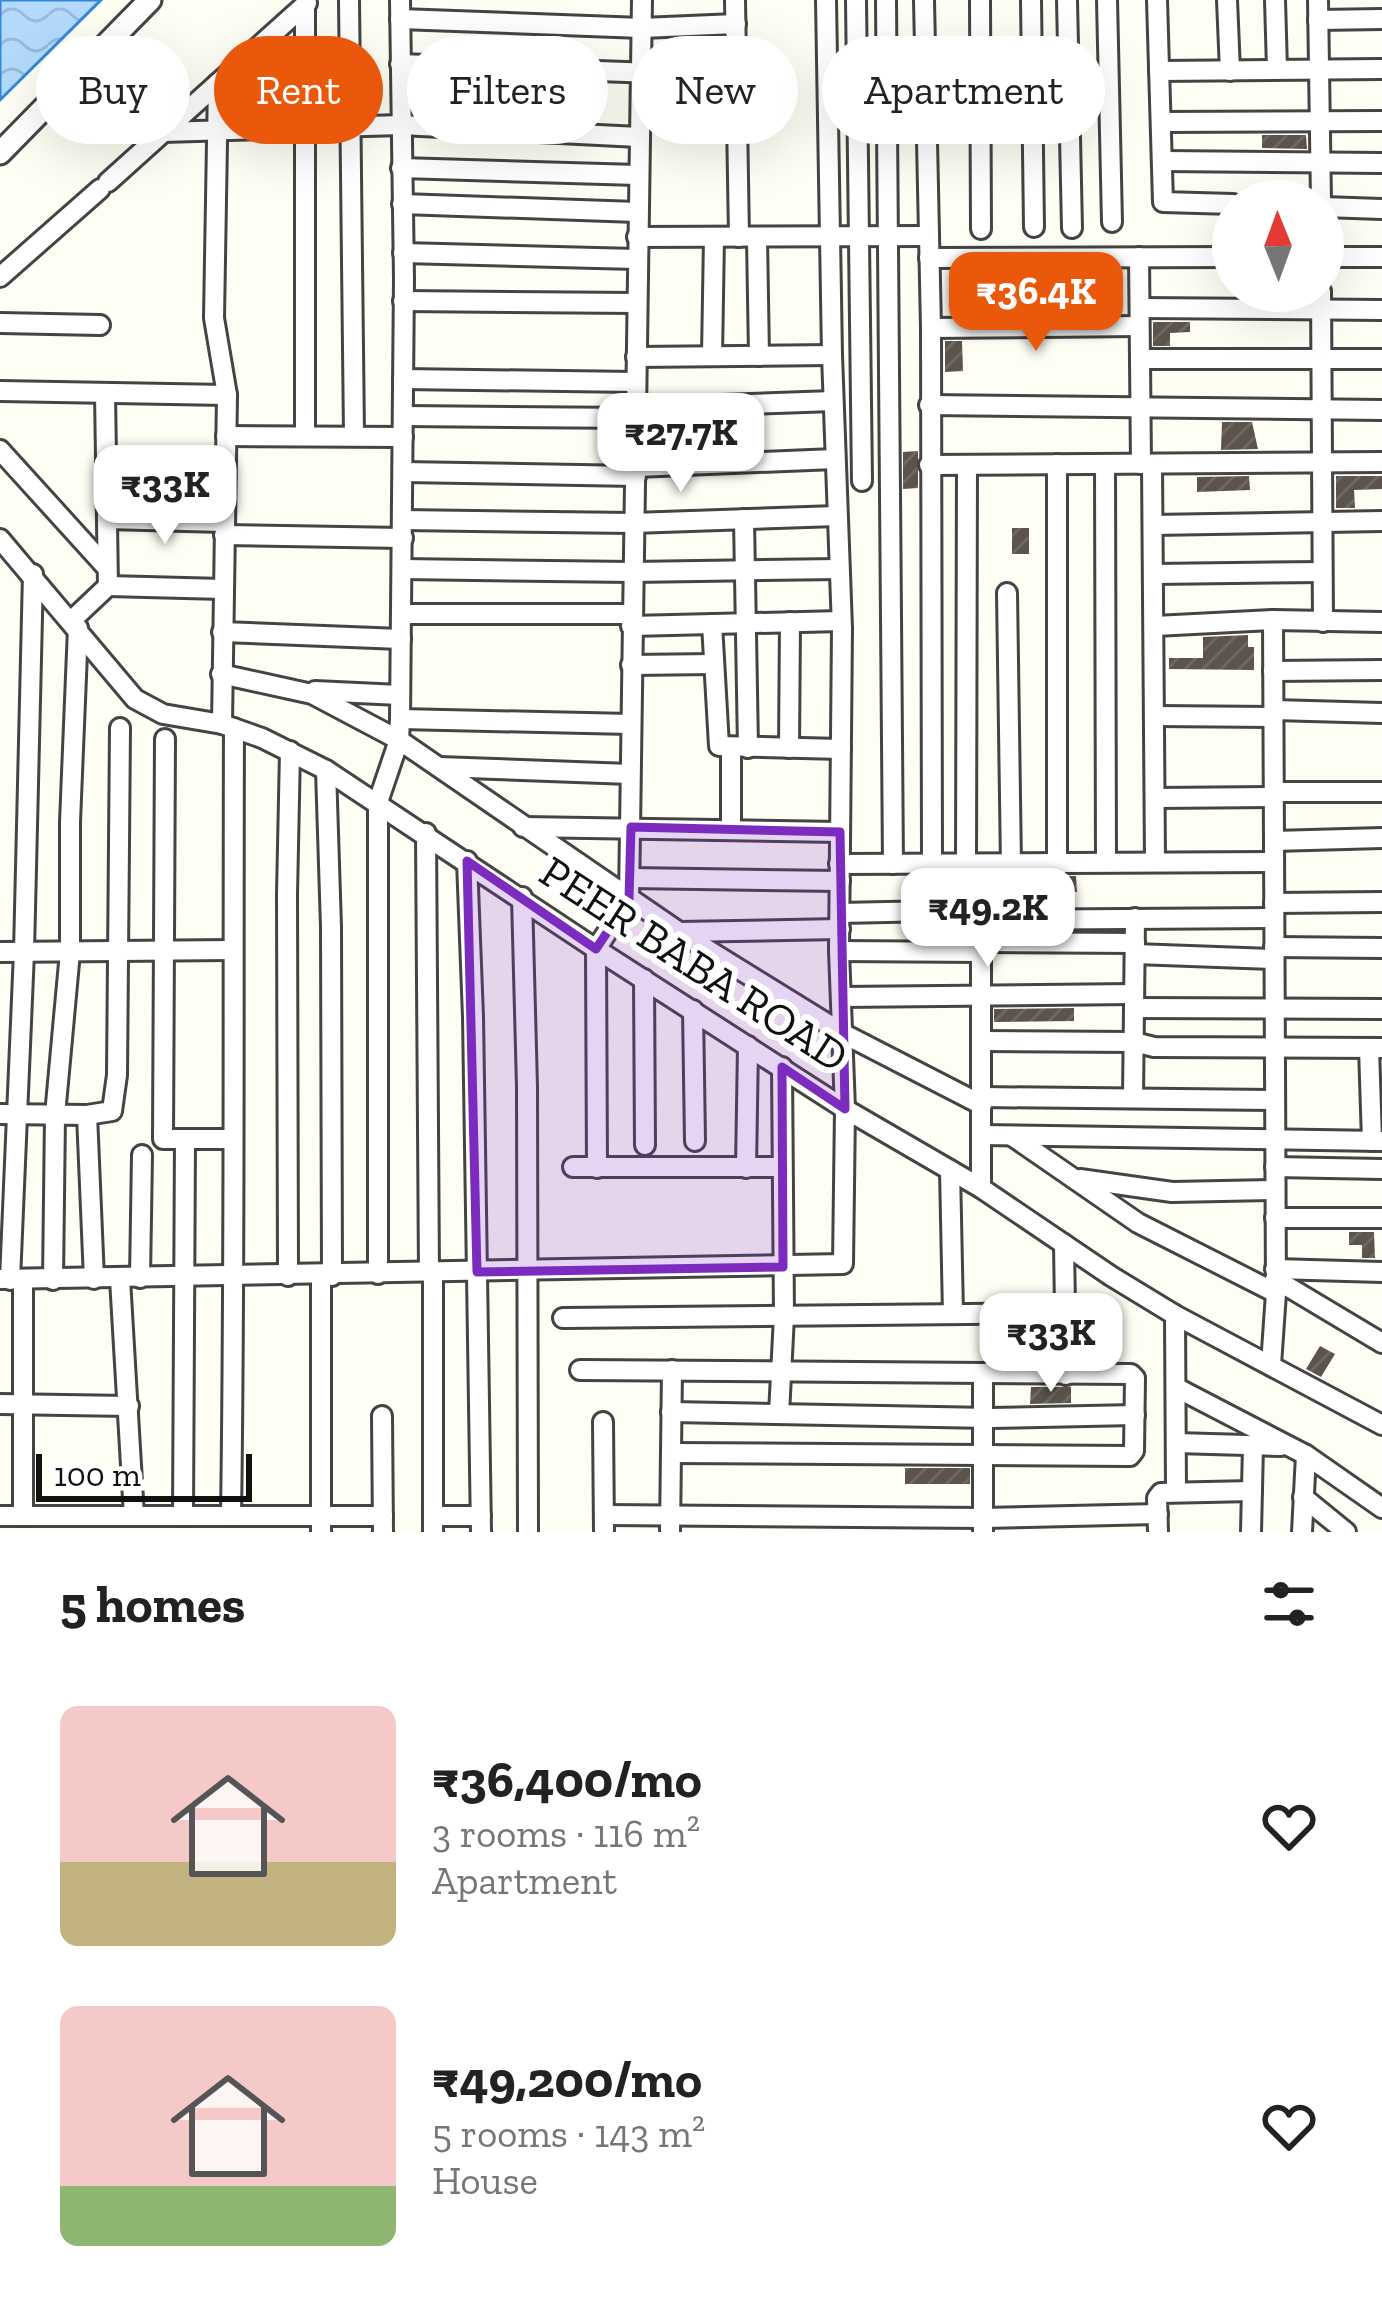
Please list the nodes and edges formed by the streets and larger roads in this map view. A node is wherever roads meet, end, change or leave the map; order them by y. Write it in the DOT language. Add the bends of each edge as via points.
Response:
graph roads {
  1 [pos="150,0"];
  2 [pos="350,0"];
  3 [pos="642,0"];
  4 [pos="735,0"];
  5 [pos="826,0"];
  6 [pos="856,0"];
  7 [pos="886,0"];
  8 [pos="924,0"];
  9 [pos="980,0"];
  10 [pos="1031,0"];
  11 [pos="1067,0"];
  12 [pos="1107,0"];
  13 [pos="1157,0"];
  14 [pos="1227,0"];
  15 [pos="1275,0"];
  16 [pos="308,2"];
  17 [pos="400,10"];
  18 [pos="1318,10"];
  19 [pos="1382,19"];
  20 [pos="736,25"];
  21 [pos="642,28"];
  22 [pos="270,36"];
  23 [pos="307,36"];
  24 [pos="351,36"];
  25 [pos="642,36"];
  26 [pos="736,36"];
  27 [pos="400,64"];
  28 [pos="1277,69"];
  29 [pos="1319,69"];
  30 [pos="1382,69"];
  31 [pos="1159,71"];
  32 [pos="1230,71"];
  33 [pos="632,73"];
  34 [pos="214,87"];
  35 [pos="190,108"];
  36 [pos="1161,122"];
  37 [pos="1320,122"];
  38 [pos="1382,122"];
  39 [pos="401,125"];
  40 [pos="383,126"];
  41 [pos="632,137"];
  42 [pos="150,144"];
  43 [pos="216,144"];
  44 [pos="303,144"];
  45 [pos="353,144"];
  46 [pos="639,144"];
  47 [pos="741,144"];
  48 [pos="0,153"];
  49 [pos="1162,161"];
  50 [pos="1320,163"];
  51 [pos="1382,164"];
  52 [pos="401,168"];
  53 [pos="638,175"];
  54 [pos="1321,180"];
  55 [pos="1212,203"];
  56 [pos="402,204"];
  57 [pos="1344,206"];
  58 [pos="1382,209"];
  59 [pos="637,212"];
  60 [pos="1112,222"];
  61 [pos="1034,227"];
  62 [pos="1072,227"];
  63 [pos="981,230"];
  64 [pos="928,236"];
  65 [pos="637,237"];
  66 [pos="714,237"];
  67 [pos="748,237"];
  68 [pos="829,237"];
  69 [pos="861,237"];
  70 [pos="890,238"];
  71 [pos="403,253"];
  72 [pos="1138,257"];
  73 [pos="1212,257"];
  74 [pos="1344,257"];
  75 [pos="1382,257"];
  76 [pos="929,258"];
  77 [pos="636,259"];
  78 [pos="0,278"];
  79 [pos="404,301"];
  80 [pos="636,303"];
  81 [pos="1344,304"];
  82 [pos="1212,310"];
  83 [pos="1382,310"];
  84 [pos="1321,312"];
  85 [pos="1140,317"];
  86 [pos="0,323"];
  87 [pos="100,326"];
  88 [pos="931,328"];
  89 [pos="832,355"];
  90 [pos="712,356"];
  91 [pos="759,356"];
  92 [pos="636,357"];
  93 [pos="1140,359"];
  94 [pos="1321,359"];
  95 [pos="1382,359"];
  96 [pos="403,379"];
  97 [pos="636,382"];
  98 [pos="0,392"];
  99 [pos="106,393"];
  100 [pos="227,395"];
  101 [pos="833,401"];
  102 [pos="929,404"];
  103 [pos="1141,407"];
  104 [pos="1322,409"];
  105 [pos="1382,410"];
  106 [pos="636,413"];
  107 [pos="403,416"];
  108 [pos="354,435"];
  109 [pos="226,436"];
  110 [pos="305,436"];
  111 [pos="403,437"];
  112 [pos="0,450"];
  113 [pos="836,459"];
  114 [pos="1322,462"];
  115 [pos="1382,462"];
  116 [pos="1057,464"];
  117 [pos="1106,464"];
  118 [pos="1147,464"];
  119 [pos="929,465"];
  120 [pos="967,465"];
  121 [pos="636,471"];
  122 [pos="403,472"];
  123 [pos="862,481"];
  124 [pos="838,516"];
  125 [pos="106,519"];
  126 [pos="744,520"];
  127 [pos="1382,521"];
  128 [pos="1320,522"];
  129 [pos="633,523"];
  130 [pos="1154,525"];
  131 [pos="224,528"];
  132 [pos="402,529"];
  133 [pos="0,539"];
  134 [pos="402,569"];
  135 [pos="839,569"];
  136 [pos="746,570"];
  137 [pos="632,572"];
  138 [pos="1322,572"];
  139 [pos="33,574"];
  140 [pos="1154,574"];
  141 [pos="107,577"];
  142 [pos="223,589"];
  143 [pos="1007,593"];
  144 [pos="401,614"];
  145 [pos="631,620"];
  146 [pos="1273,620"];
  147 [pos="842,621"];
  148 [pos="790,622"];
  149 [pos="1323,622"];
  150 [pos="1382,622"];
  151 [pos="748,623"];
  152 [pos="75,624"];
  153 [pos="712,624"];
  154 [pos="1155,626"];
  155 [pos="222,632"];
  156 [pos="401,639"];
  157 [pos="714,664"];
  158 [pos="631,665"];
  159 [pos="1274,670"];
  160 [pos="1382,670"];
  161 [pos="221,674"];
  162 [pos="294,690"];
  163 [pos="400,695"];
  164 [pos="1382,713"];
  165 [pos="1274,714"];
  166 [pos="1155,716"];
  167 [pos="400,719"];
  168 [pos="631,724"];
  169 [pos="228,726"];
  170 [pos="120,728"];
  171 [pos="165,739"];
  172 [pos="399,740"];
  173 [pos="740,747"];
  174 [pos="789,748"];
  175 [pos="841,748"];
  176 [pos="290,752"];
  177 [pos="439,767"];
  178 [pos="326,770"];
  179 [pos="631,774"];
  180 [pos="1382,792"];
  181 [pos="1274,795"];
  182 [pos="1155,798"];
  183 [pos="379,802"];
  184 [pos="523,827"];
  185 [pos="631,827"];
  186 [pos="731,829"];
  187 [pos="840,832"];
  188 [pos="426,833"];
  189 [pos="1382,838"];
  190 [pos="1274,841"];
  191 [pos="467,861"];
  192 [pos="1106,862"];
  193 [pos="1155,862"];
  194 [pos="1274,862"];
  195 [pos="893,864"];
  196 [pos="932,864"];
  197 [pos="1057,864"];
  198 [pos="974,865"];
  199 [pos="1011,865"];
  200 [pos="840,872"];
  201 [pos="629,878"];
  202 [pos="522,897"];
  203 [pos="629,899"];
  204 [pos="1382,902"];
  205 [pos="1274,910"];
  206 [pos="981,915"];
  207 [pos="1136,919"];
  208 [pos="840,921"];
  209 [pos="679,932"];
  210 [pos="981,947"];
  211 [pos="1135,948"];
  212 [pos="1382,948"];
  213 [pos="596,949"];
  214 [pos="167,950"];
  215 [pos="233,950"];
  216 [pos="117,951"];
  217 [pos="839,951"];
  218 [pos="0,952"];
  219 [pos="24,952"];
  220 [pos="70,952"];
  221 [pos="1274,953"];
  222 [pos="644,979"];
  223 [pos="842,997"];
  224 [pos="982,997"];
  225 [pos="1134,1001"];
  226 [pos="1274,1009"];
  227 [pos="1382,1009"];
  228 [pos="693,1010"];
  229 [pos="844,1034"];
  230 [pos="982,1041"];
  231 [pos="1134,1042"];
  232 [pos="748,1046"];
  233 [pos="1275,1046"];
  234 [pos="1376,1048"];
  235 [pos="782,1067"];
  236 [pos="1133,1098"];
  237 [pos="1275,1100"];
  238 [pos="981,1101"];
  239 [pos="845,1109"];
  240 [pos="8,1114"];
  241 [pos="56,1115"];
  242 [pos="87,1115"];
  243 [pos="981,1135"];
  244 [pos="1012,1136"];
  245 [pos="185,1139"];
  246 [pos="231,1139"];
  247 [pos="695,1141"];
  248 [pos="1275,1141"];
  249 [pos="1377,1141"];
  250 [pos="645,1144"];
  251 [pos="142,1155"];
  252 [pos="573,1167"];
  253 [pos="781,1167"];
  254 [pos="1275,1167"];
  255 [pos="597,1168"];
  256 [pos="746,1168"];
  257 [pos="1382,1169"];
  258 [pos="950,1170"];
  259 [pos="1076,1178"];
  260 [pos="981,1188"];
  261 [pos="1274,1190"];
  262 [pos="1275,1218"];
  263 [pos="1382,1218"];
  264 [pos="1064,1244"];
  265 [pos="784,1267"];
  266 [pos="528,1270"];
  267 [pos="477,1272"];
  268 [pos="1382,1272"];
  269 [pos="431,1273"];
  270 [pos="378,1274"];
  271 [pos="288,1276"];
  272 [pos="326,1276"];
  273 [pos="235,1277"];
  274 [pos="130,1278"];
  275 [pos="187,1278"];
  276 [pos="94,1279"];
  277 [pos="11,1280"];
  278 [pos="53,1280"];
  279 [pos="1276,1280"];
  280 [pos="1063,1313"];
  281 [pos="953,1314"];
  282 [pos="1175,1315"];
  283 [pos="784,1316"];
  284 [pos="563,1318"];
  285 [pos="1382,1343"];
  286 [pos="1271,1365"];
  287 [pos="580,1370"];
  288 [pos="672,1370"];
  289 [pos="781,1370"];
  290 [pos="1066,1375"];
  291 [pos="983,1376"];
  292 [pos="1177,1388"];
  293 [pos="0,1403"];
  294 [pos="24,1404"];
  295 [pos="129,1406"];
  296 [pos="671,1412"];
  297 [pos="779,1414"];
  298 [pos="1135,1415"];
  299 [pos="382,1416"];
  300 [pos="984,1418"];
  301 [pos="603,1422"];
  302 [pos="1381,1422"];
  303 [pos="1176,1443"];
  304 [pos="1253,1445"];
  305 [pos="1286,1447"];
  306 [pos="671,1453"];
  307 [pos="984,1454"];
  308 [pos="1306,1455"];
  309 [pos="1175,1491"];
  310 [pos="1252,1491"];
  311 [pos="1304,1497"];
  312 [pos="1382,1508"];
  313 [pos="0,1516"];
  314 [pos="23,1516"];
  315 [pos="183,1516"];
  316 [pos="231,1516"];
  317 [pos="125,1522"];
  318 [pos="670,1523"];
  319 [pos="1158,1523"];
  320 [pos="321,1524"];
  321 [pos="383,1524"];
  322 [pos="433,1524"];
  323 [pos="481,1524"];
  324 [pos="604,1524"];
  325 [pos="983,1525"];
  326 [pos="528,1532"];
  327 [pos="1251,1532"];
  328 [pos="1302,1532"];
  329 [pos="1346,1532"];
  1 -- 48 [label="street"];
  2 -- 24 [label="street"];
  3 -- 21 [label="street"];
  4 -- 20 [label="street"];
  5 -- 68 [label="street"];
  6 -- 69 [label="street"];
  7 -- 70 [label="street"];
  8 -- 64 [label="street"];
  9 -- 63 [label="street"];
  10 -- 61 [label="street"];
  11 -- 62 [label="street"];
  12 -- 60 [label="street"];
  13 -- 31 [label="street"];
  14 -- 32 [label="street"];
  15 -- 28 [label="street"];
  16 -- 22 [label="street"];
  16 -- 23 [label="street"];
  17 -- 21 [label="street"];
  17 -- 27 [label="street"];
  18 -- 19 [label="street"];
  18 -- 29 [label="street"];
  20 -- 21 [label="street"];
  20 -- 26 [label="street"];
  21 -- 25 [label="street"];
  27 -- 33 [label="street"];
  27 -- 39 [label="street"];
  28 -- 29 [label="street"];
  28 -- 32 [label="street"];
  29 -- 30 [label="street"];
  29 -- 37 [label="street"];
  31 -- 32 [label="street"];
  31 -- 36 [label="street"];
  34 -- 35 [label="street"];
  36 -- 37 [label="street"];
  36 -- 49 [label="street"];
  37 -- 38 [label="street"];
  37 -- 50 [label="street"];
  39 -- 40 [label="street"];
  39 -- 41 [label="street"];
  39 -- 52 [label="street"];
  42 -- 78 [label="street"];
  43 -- 100 [label="street" via="214,318"];
  44 -- 110 [label="street"];
  45 -- 108 [label="street"];
  46 -- 53 [label="street"];
  47 -- 67 [label="street"];
  49 -- 50 [label="street"];
  49 -- 55 [label="street" via="1163,202"];
  50 -- 51 [label="street"];
  50 -- 54 [label="street"];
  52 -- 53 [label="street"];
  52 -- 56 [label="street"];
  53 -- 59 [label="street"];
  56 -- 59 [label="street"];
  56 -- 71 [label="street"];
  57 -- 58 [label="street"];
  59 -- 65 [label="street"];
  64 -- 70 [label="street"];
  64 -- 76 [label="street"];
  65 -- 66 [label="street"];
  65 -- 77 [label="street"];
  66 -- 67 [label="street"];
  66 -- 90 [label="street"];
  67 -- 68 [label="street"];
  67 -- 91 [label="street"];
  68 -- 69 [label="street"];
  68 -- 89 [label="street"];
  69 -- 70 [label="street"];
  69 -- 123 [label="street"];
  70 -- 195 [label="street"];
  71 -- 77 [label="street"];
  71 -- 79 [label="street"];
  72 -- 73 [label="street"];
  72 -- 76 [label="street"];
  72 -- 85 [label="street"];
  74 -- 75 [label="street"];
  76 -- 88 [label="street"];
  77 -- 80 [label="street"];
  79 -- 80 [label="street"];
  79 -- 96 [label="street"];
  80 -- 92 [label="street"];
  81 -- 83 [label="street"];
  82 -- 85 [label="street"];
  84 -- 94 [label="street"];
  85 -- 88 [label="street"];
  85 -- 93 [label="street"];
  86 -- 87 [label="street"];
  88 -- 102 [label="street"];
  89 -- 91 [label="street"];
  89 -- 101 [label="street"];
  90 -- 91 [label="street"];
  90 -- 92 [label="street"];
  92 -- 97 [label="street"];
  93 -- 94 [label="street"];
  93 -- 103 [label="street"];
  94 -- 95 [label="street"];
  94 -- 104 [label="street"];
  96 -- 97 [label="street"];
  96 -- 107 [label="street"];
  97 -- 106 [label="street"];
  98 -- 99 [label="street"];
  99 -- 100 [label="street"];
  99 -- 125 [label="street"];
  100 -- 109 [label="street"];
  101 -- 106 [label="street"];
  101 -- 113 [label="street"];
  102 -- 103 [label="street"];
  102 -- 119 [label="street"];
  103 -- 104 [label="street"];
  103 -- 118 [label="street"];
  104 -- 105 [label="street"];
  104 -- 114 [label="street"];
  106 -- 107 [label="street"];
  106 -- 121 [label="street"];
  107 -- 111 [label="street"];
  108 -- 110 [label="street"];
  108 -- 111 [label="street"];
  109 -- 110 [label="street"];
  109 -- 131 [label="street"];
  111 -- 122 [label="street"];
  112 -- 141 [label="street"];
  113 -- 121 [label="street"];
  113 -- 124 [label="street"];
  114 -- 115 [label="street"];
  114 -- 118 [label="street"];
  114 -- 128 [label="street"];
  116 -- 117 [label="street"];
  116 -- 120 [label="street"];
  116 -- 197 [label="street"];
  117 -- 118 [label="street"];
  117 -- 192 [label="street"];
  118 -- 130 [label="street"];
  119 -- 120 [label="street"];
  119 -- 196 [label="street"];
  120 -- 198 [label="street"];
  121 -- 122 [label="street"];
  121 -- 129 [label="street"];
  122 -- 132 [label="street"];
  124 -- 126 [label="street"];
  124 -- 135 [label="street"];
  125 -- 131 [label="street"];
  125 -- 141 [label="street"];
  126 -- 129 [label="street"];
  126 -- 136 [label="street"];
  127 -- 128 [label="street"];
  128 -- 130 [label="street"];
  128 -- 138 [label="street"];
  129 -- 132 [label="street"];
  129 -- 137 [label="street"];
  130 -- 140 [label="street"];
  131 -- 132 [label="street"];
  131 -- 142 [label="street"];
  132 -- 134 [label="street"];
  133 -- 139 [label="street, PEER BABA ROAD"];
  134 -- 137 [label="street"];
  134 -- 144 [label="street"];
  135 -- 136 [label="street"];
  135 -- 147 [label="street"];
  136 -- 137 [label="street"];
  136 -- 151 [label="street"];
  137 -- 145 [label="street"];
  138 -- 140 [label="street"];
  138 -- 149 [label="street"];
  139 -- 152 [label="street, PEER BABA ROAD"];
  139 -- 219 [label="street"];
  140 -- 154 [label="street"];
  141 -- 142 [label="street"];
  141 -- 152 [label="street"];
  142 -- 155 [label="street"];
  143 -- 199 [label="street"];
  144 -- 145 [label="street"];
  144 -- 156 [label="street"];
  145 -- 153 [label="street"];
  145 -- 158 [label="street"];
  146 -- 149 [label="street"];
  146 -- 154 [label="street"];
  146 -- 159 [label="street"];
  147 -- 148 [label="street"];
  147 -- 175 [label="street"];
  148 -- 151 [label="street"];
  148 -- 174 [label="street"];
  149 -- 150 [label="street"];
  151 -- 153 [label="street"];
  151 -- 173 [label="street"];
  152 -- 169 [label="street, PEER BABA ROAD" via="135,699"];
  152 -- 220 [label="street"];
  153 -- 157 [label="street"];
  154 -- 166 [label="street"];
  155 -- 156 [label="street"];
  155 -- 161 [label="street"];
  156 -- 163 [label="street"];
  157 -- 158 [label="street"];
  157 -- 173 [label="street" via="717,742"];
  158 -- 168 [label="street"];
  159 -- 160 [label="street"];
  159 -- 165 [label="street"];
  161 -- 162 [label="street"];
  161 -- 169 [label="street"];
  162 -- 163 [label="street"];
  162 -- 172 [label="street"];
  163 -- 167 [label="street"];
  164 -- 165 [label="street"];
  165 -- 166 [label="street"];
  165 -- 181 [label="street"];
  166 -- 182 [label="street"];
  167 -- 168 [label="street"];
  167 -- 172 [label="street"];
  168 -- 179 [label="street"];
  169 -- 176 [label="street, PEER BABA ROAD"];
  169 -- 215 [label="street"];
  170 -- 216 [label="street"];
  171 -- 214 [label="street"];
  172 -- 177 [label="street"];
  172 -- 183 [label="street"];
  173 -- 174 [label="street"];
  173 -- 186 [label="street"];
  174 -- 175 [label="street"];
  175 -- 187 [label="street"];
  176 -- 178 [label="street, PEER BABA ROAD"];
  176 -- 271 [label="street"];
  177 -- 179 [label="street"];
  177 -- 184 [label="street"];
  178 -- 183 [label="street, PEER BABA ROAD"];
  178 -- 272 [label="street"];
  179 -- 185 [label="street"];
  180 -- 181 [label="street"];
  181 -- 182 [label="street"];
  181 -- 190 [label="street"];
  182 -- 193 [label="street"];
  183 -- 188 [label="street, PEER BABA ROAD"];
  183 -- 270 [label="street"];
  184 -- 185 [label="street"];
  184 -- 203 [label="street"];
  185 -- 186 [label="street"];
  185 -- 201 [label="street"];
  186 -- 187 [label="street"];
  187 -- 200 [label="street"];
  188 -- 191 [label="street, PEER BABA ROAD"];
  188 -- 269 [label="street"];
  189 -- 190 [label="street"];
  190 -- 194 [label="street"];
  191 -- 202 [label="street, PEER BABA ROAD"];
  191 -- 267 [label="street"];
  192 -- 193 [label="street"];
  192 -- 197 [label="street"];
  193 -- 194 [label="street"];
  194 -- 205 [label="street"];
  195 -- 196 [label="street"];
  195 -- 200 [label="street"];
  196 -- 198 [label="street"];
  197 -- 199 [label="street"];
  198 -- 199 [label="street"];
  198 -- 206 [label="street"];
  200 -- 201 [label="street"];
  200 -- 208 [label="street"];
  201 -- 203 [label="street"];
  202 -- 213 [label="street, PEER BABA ROAD"];
  202 -- 266 [label="street"];
  203 -- 209 [label="street"];
  203 -- 213 [label="street"];
  204 -- 205 [label="street"];
  205 -- 207 [label="street"];
  205 -- 221 [label="street"];
  206 -- 207 [label="street"];
  206 -- 208 [label="street"];
  206 -- 210 [label="street"];
  207 -- 211 [label="street"];
  208 -- 209 [label="street"];
  208 -- 217 [label="street"];
  209 -- 229 [label="street"];
  210 -- 211 [label="street"];
  210 -- 217 [label="street"];
  210 -- 224 [label="street"];
  211 -- 221 [label="street"];
  211 -- 225 [label="street"];
  212 -- 221 [label="street"];
  213 -- 222 [label="street, PEER BABA ROAD"];
  213 -- 255 [label="street"];
  214 -- 215 [label="street"];
  214 -- 216 [label="street"];
  214 -- 245 [label="street" via="163,1139"];
  215 -- 246 [label="street"];
  216 -- 220 [label="street"];
  216 -- 242 [label="street" via="114,1104"];
  217 -- 223 [label="street"];
  218 -- 219 [label="street"];
  219 -- 220 [label="street"];
  219 -- 240 [label="street"];
  220 -- 241 [label="street"];
  221 -- 226 [label="street"];
  222 -- 228 [label="street, PEER BABA ROAD"];
  222 -- 250 [label="street"];
  223 -- 224 [label="street"];
  223 -- 229 [label="street"];
  224 -- 225 [label="street"];
  224 -- 230 [label="street"];
  225 -- 226 [label="street"];
  225 -- 231 [label="street"];
  226 -- 227 [label="street"];
  226 -- 233 [label="street"];
  228 -- 232 [label="street, PEER BABA ROAD"];
  228 -- 247 [label="street"];
  229 -- 238 [label="street"];
  229 -- 239 [label="street"];
  230 -- 231 [label="street"];
  230 -- 238 [label="street"];
  231 -- 233 [label="street"];
  231 -- 236 [label="street"];
  232 -- 235 [label="street, PEER BABA ROAD"];
  232 -- 256 [label="street"];
  233 -- 234 [label="street"];
  233 -- 237 [label="street"];
  234 -- 249 [label="street"];
  235 -- 239 [label="street, PEER BABA ROAD"];
  235 -- 253 [label="street"];
  236 -- 237 [label="street"];
  236 -- 238 [label="street"];
  237 -- 248 [label="street"];
  238 -- 243 [label="street"];
  239 -- 258 [label="street, PEER BABA ROAD"];
  239 -- 265 [label="street" via="843,1264"];
  240 -- 241 [label="street"];
  240 -- 277 [label="street"];
  241 -- 242 [label="street"];
  241 -- 278 [label="street"];
  242 -- 276 [label="street"];
  243 -- 244 [label="street"];
  243 -- 260 [label="street"];
  244 -- 248 [label="street"];
  244 -- 259 [label="street"];
  245 -- 246 [label="street"];
  245 -- 275 [label="street"];
  246 -- 273 [label="street"];
  248 -- 249 [label="street"];
  248 -- 254 [label="street"];
  251 -- 274 [label="street"];
  252 -- 255 [label="street"];
  253 -- 256 [label="street"];
  253 -- 265 [label="street"];
  254 -- 257 [label="street"];
  254 -- 261 [label="street"];
  255 -- 256 [label="street"];
  258 -- 260 [label="street, PEER BABA ROAD"];
  258 -- 281 [label="street"];
  259 -- 261 [label="street" via="1172,1192"];
  259 -- 279 [label="street" via="1138,1223"];
  260 -- 264 [label="street, PEER BABA ROAD"];
  261 -- 262 [label="street"];
  262 -- 263 [label="street"];
  262 -- 279 [label="street"];
  264 -- 280 [label="street"];
  264 -- 282 [label="street, PEER BABA ROAD"];
  265 -- 266 [label="street"];
  265 -- 283 [label="street"];
  266 -- 267 [label="street"];
  266 -- 326 [label="street"];
  267 -- 269 [label="street"];
  267 -- 323 [label="street"];
  268 -- 279 [label="street"];
  269 -- 270 [label="street"];
  269 -- 322 [label="street"];
  270 -- 272 [label="street"];
  271 -- 272 [label="street"];
  271 -- 273 [label="street"];
  272 -- 320 [label="street"];
  273 -- 275 [label="street"];
  273 -- 316 [label="street"];
  274 -- 275 [label="street"];
  274 -- 276 [label="street"];
  274 -- 295 [label="street"];
  275 -- 315 [label="street"];
  276 -- 278 [label="street"];
  277 -- 278 [label="street"];
  277 -- 294 [label="street"];
  279 -- 285 [label="street"];
  279 -- 286 [label="street"];
  280 -- 281 [label="street"];
  280 -- 290 [label="street"];
  281 -- 283 [label="street"];
  282 -- 286 [label="street, PEER BABA ROAD"];
  282 -- 292 [label="street"];
  283 -- 284 [label="street"];
  283 -- 289 [label="street"];
  286 -- 302 [label="street, PEER BABA ROAD"];
  287 -- 288 [label="street"];
  288 -- 289 [label="street"];
  288 -- 296 [label="street"];
  289 -- 291 [label="street"];
  289 -- 297 [label="street"];
  290 -- 291 [label="street"];
  290 -- 298 [label="street" via="1133,1376"];
  291 -- 300 [label="street"];
  292 -- 303 [label="street"];
  292 -- 305 [label="street"];
  293 -- 294 [label="street"];
  294 -- 295 [label="street"];
  294 -- 314 [label="street"];
  295 -- 317 [label="street"];
  296 -- 297 [label="street"];
  296 -- 306 [label="street"];
  297 -- 300 [label="street"];
  298 -- 300 [label="street"];
  298 -- 307 [label="street" via="1130,1456"];
  299 -- 321 [label="street"];
  300 -- 307 [label="street"];
  301 -- 324 [label="street"];
  303 -- 304 [label="street"];
  303 -- 309 [label="street"];
  304 -- 305 [label="street"];
  304 -- 310 [label="street"];
  305 -- 308 [label="street"];
  306 -- 307 [label="street"];
  306 -- 318 [label="street"];
  307 -- 325 [label="street"];
  308 -- 311 [label="street"];
  308 -- 312 [label="street"];
  309 -- 310 [label="street"];
  309 -- 319 [label="street" via="1161,1493"];
  310 -- 327 [label="street"];
  311 -- 328 [label="street"];
  311 -- 329 [label="street"];
  313 -- 314 [label="street"];
  314 -- 317 [label="street"];
  315 -- 316 [label="street"];
  315 -- 317 [label="street"];
  316 -- 320 [label="street"];
  318 -- 324 [label="street"];
  318 -- 325 [label="street"];
  319 -- 325 [label="street"];
  320 -- 321 [label="street"];
  322 -- 323 [label="street"];
}
